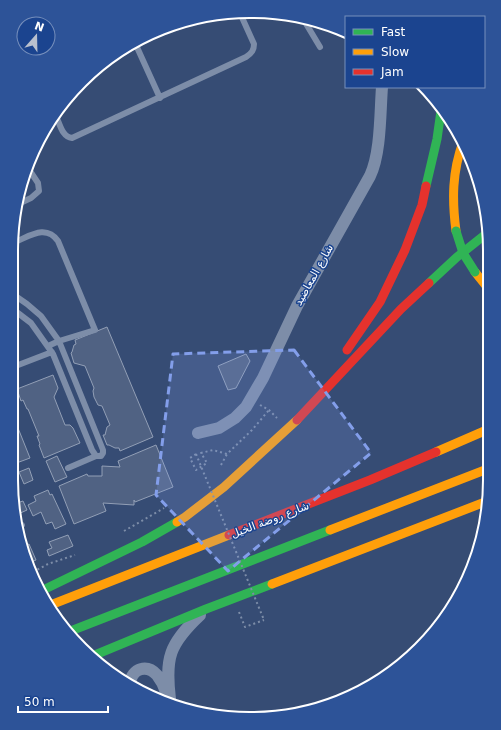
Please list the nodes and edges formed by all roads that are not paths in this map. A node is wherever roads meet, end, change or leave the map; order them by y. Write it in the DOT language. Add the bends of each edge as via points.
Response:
graph roads {
  1 [pos="242,18"];
  2 [pos="308,25"];
  3 [pos="137,47"];
  4 [pos="320,47"];
  5 [pos="382,88"];
  6 [pos="160,98"];
  7 [pos="440,116"];
  8 [pos="58,120"];
  9 [pos="460,150"];
  10 [pos="31,173"];
  11 [pos="23,202"];
  12 [pos="483,236"];
  13 [pos="18,241"];
  14 [pos="483,283"];
  15 [pos="18,298"];
  16 [pos="18,313"];
  17 [pos="59,341"];
  18 [pos="48,346"];
  19 [pos="52,352"];
  20 [pos="18,365"];
  21 [pos="322,393"];
  22 [pos="483,432"];
  23 [pos="198,433"];
  24 [pos="96,456"];
  25 [pos="68,468"];
  26 [pos="483,471"];
  27 [pos="482,503"];
  28 [pos="98,563"];
  29 [pos="41,580"];
  30 [pos="45,589"];
  31 [pos="54,604"];
  32 [pos="206,609"];
  33 [pos="73,630"];
  34 [pos="97,654"];
  35 [pos="131,679"];
  36 [pos="168,696"];
  37 [pos="169,697"];
  1 -- 6 [label="lane" via="254,44 251,54"];
  2 -- 4 [label="lane"];
  3 -- 6 [label="lane"];
  5 -- 23 [label="street, شارع المعاضيد" via="378,152 374,168 297,306 263,378 246,407 236,418 219,428"];
  6 -- 8 [label="lane" via="72,138 65,136"];
  7 -- 21 [label="main road" via="422,205 405,250 380,302 344,354"];
  9 -- 14 [label="main road, bridge" via="453,178 452,205 456,231 463,253"];
  10 -- 11 [label="lane" via="38,183 39,191"];
  12 -- 21 [label="main road" via="401,309"];
  13 -- 17 [label="lane" via="40,232 52,234 58,241 95,330"];
  15 -- 17 [label="lane" via="41,316"];
  16 -- 18 [label="lane" via="31,323"];
  17 -- 18 [label="lane"];
  17 -- 24 [label="lane" via="104,452 101,456"];
  18 -- 19 [label="lane"];
  19 -- 20 [label="lane"];
  19 -- 24 [label="lane"];
  21 -- 28 [label="main road" via="288,429 224,487 185,517 142,542"];
  22 -- 31 [label="main road, شارع روضة الخيل" via="370,480"];
  24 -- 25 [label="lane"];
  26 -- 33 [label="main road"];
  27 -- 32 [label="main road"];
  28 -- 29 [label="street"];
  28 -- 30 [label="main road"];
  32 -- 34 [label="main road"];
  32 -- 37 [label="street" via="187,627 168,660"];
  35 -- 36 [label="street" via="139,668 150,670 157,674"];
}
